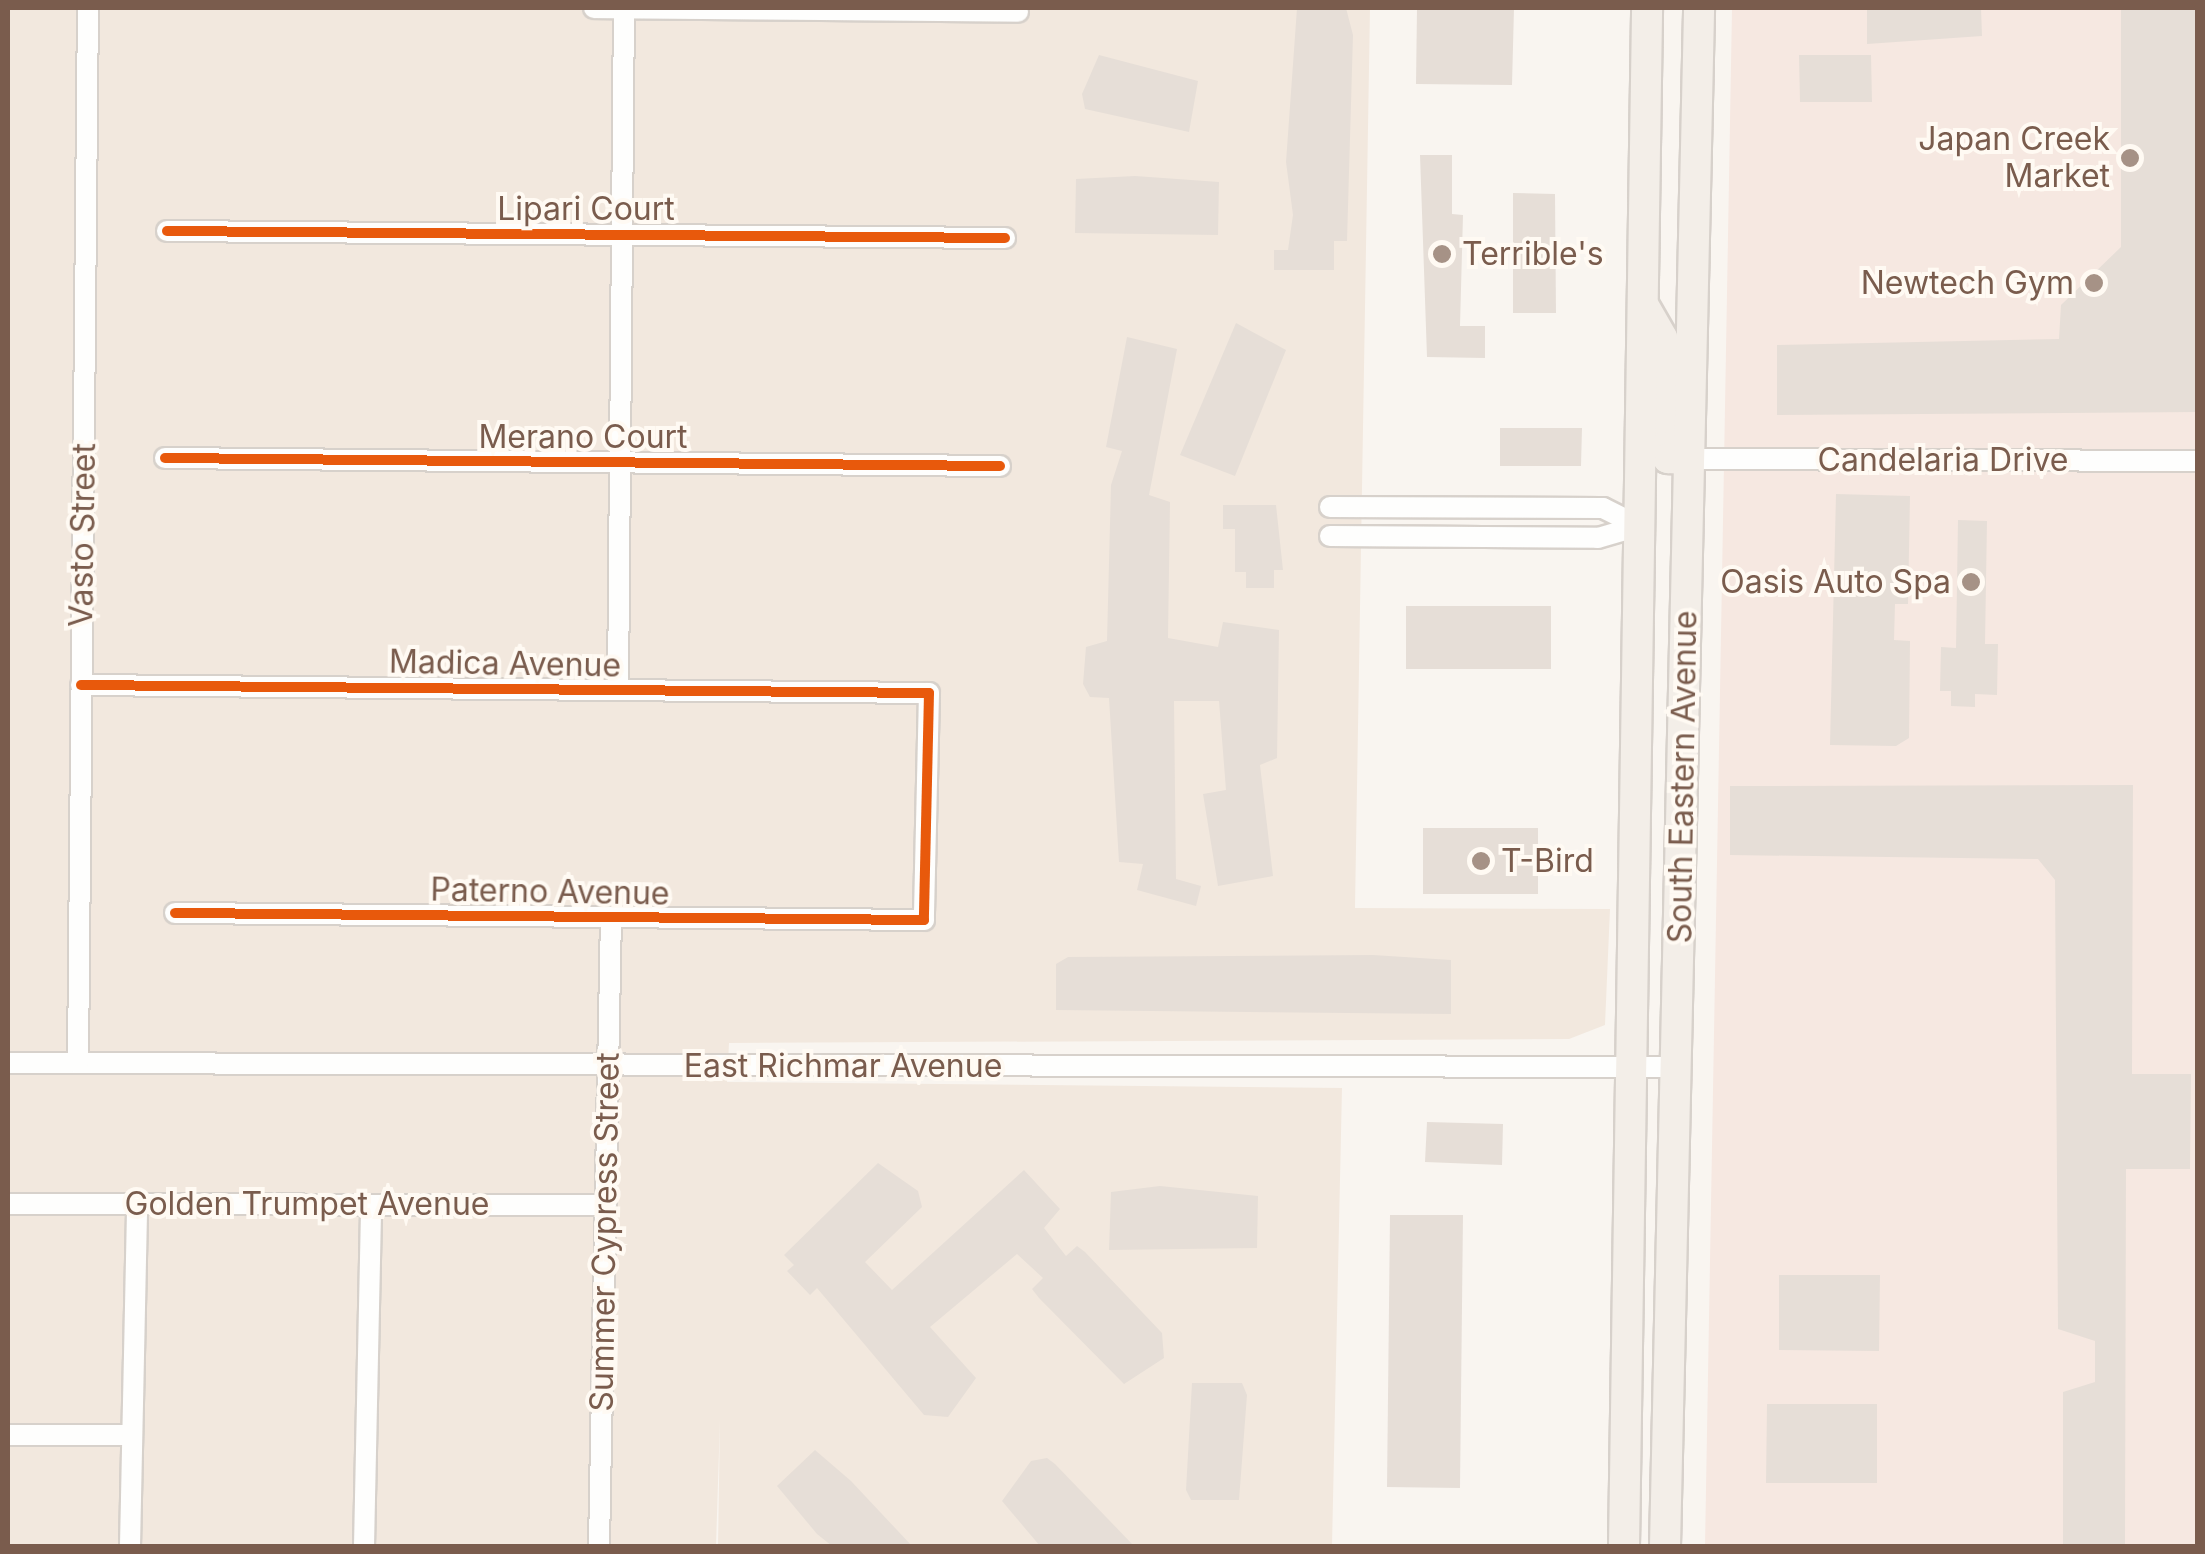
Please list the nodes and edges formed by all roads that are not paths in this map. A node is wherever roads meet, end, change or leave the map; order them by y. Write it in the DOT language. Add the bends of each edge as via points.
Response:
graph roads {
  1 [pos="88,8"];
  2 [pos="594,8"];
  3 [pos="624,8"];
  4 [pos="1647,8"];
  5 [pos="1699,8"];
  6 [pos="1018,12"];
  7 [pos="167,230"];
  8 [pos="622,235"];
  9 [pos="1004,238"];
  10 [pos="1642,301"];
  11 [pos="165,458"];
  12 [pos="1688,459"];
  13 [pos="620,462"];
  14 [pos="2198,462"];
  15 [pos="1000,466"];
  16 [pos="1330,507"];
  17 [pos="1639,526"];
  18 [pos="1687,526"];
  19 [pos="1330,536"];
  20 [pos="82,685"];
  21 [pos="618,690"];
  22 [pos="176,913"];
  23 [pos="611,917"];
  24 [pos="924,920"];
  25 [pos="8,1063"];
  26 [pos="78,1063"];
  27 [pos="608,1065"];
  28 [pos="1632,1067"];
  29 [pos="1678,1067"];
  30 [pos="8,1204"];
  31 [pos="137,1204"];
  32 [pos="371,1205"];
  33 [pos="606,1205"];
  34 [pos="1628,1370"];
  35 [pos="8,1434"];
  36 [pos="132,1435"];
  37 [pos="130,1546"];
  38 [pos="364,1546"];
  39 [pos="599,1546"];
  40 [pos="1624,1546"];
  41 [pos="1648,1546"];
  42 [pos="1665,1546"];
  1 -- 20 [label="street, Vasto Street"];
  2 -- 3 [label="street"];
  3 -- 6 [label="street"];
  3 -- 8 [label="street"];
  4 -- 10 [label="main road, South Eastern Avenue"];
  5 -- 12 [label="main road, South Eastern Avenue"];
  7 -- 8 [label="street, Lipari Court"];
  8 -- 9 [label="street, Lipari Court"];
  8 -- 13 [label="street"];
  10 -- 12 [label="main road" via="1662,338 1664,446 1668,458"];
  10 -- 17 [label="main road, South Eastern Avenue"];
  11 -- 13 [label="street, Merano Court"];
  12 -- 14 [label="street, Candelaria Drive"];
  12 -- 18 [label="main road, South Eastern Avenue"];
  13 -- 15 [label="street, Merano Court"];
  13 -- 21 [label="street"];
  16 -- 17 [label="street" via="1602,508"];
  17 -- 18 [label="main road"];
  17 -- 19 [label="street" via="1598,538"];
  17 -- 28 [label="main road, South Eastern Avenue"];
  18 -- 29 [label="main road, South Eastern Avenue"];
  20 -- 21 [label="street, Madica Avenue"];
  20 -- 26 [label="street, Vasto Street"];
  21 -- 24 [label="street, Madica Avenue" via="928,693"];
  22 -- 23 [label="street, Paterno Avenue"];
  23 -- 24 [label="street, Paterno Avenue"];
  23 -- 27 [label="street, Summer Cypress Street"];
  25 -- 26 [label="street, East Richmar Avenue"];
  26 -- 27 [label="street, East Richmar Avenue"];
  27 -- 28 [label="street, East Richmar Avenue"];
  27 -- 33 [label="street, Summer Cypress Street"];
  28 -- 29 [label="street, East Richmar Avenue"];
  28 -- 34 [label="main road, South Eastern Avenue"];
  29 -- 42 [label="main road, South Eastern Avenue"];
  30 -- 31 [label="street, Golden Trumpet Avenue"];
  31 -- 32 [label="street, Golden Trumpet Avenue"];
  31 -- 36 [label="street"];
  32 -- 33 [label="street, Golden Trumpet Avenue"];
  32 -- 38 [label="street"];
  33 -- 39 [label="street, Summer Cypress Street"];
  34 -- 40 [label="main road, South Eastern Avenue"];
  34 -- 41 [label="main road" via="1645,1416"];
  35 -- 36 [label="street"];
  36 -- 37 [label="street"];
}
